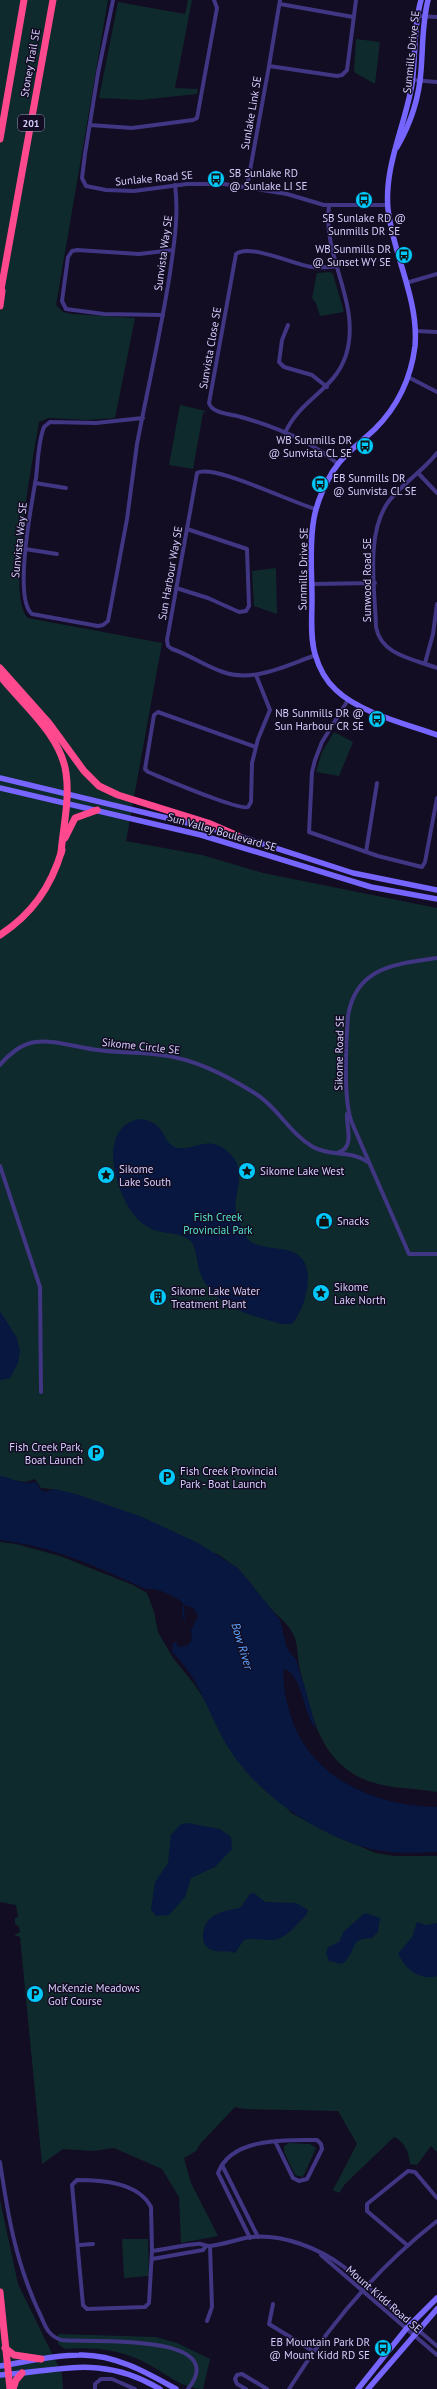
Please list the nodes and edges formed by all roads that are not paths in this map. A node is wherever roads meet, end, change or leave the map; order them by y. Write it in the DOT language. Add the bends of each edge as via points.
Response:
graph roads {
  1 [pos="24,0"];
  2 [pos="52,0"];
  3 [pos="113,0"];
  4 [pos="214,0"];
  5 [pos="356,0"];
  6 [pos="421,0"];
  7 [pos="428,0"];
  8 [pos="280,2"];
  9 [pos="417,16"];
  10 [pos="424,16"];
  11 [pos="354,17"];
  12 [pos="437,17"];
  13 [pos="269,66"];
  14 [pos="412,80"];
  15 [pos="420,81"];
  16 [pos="437,82"];
  17 [pos="90,124"];
  18 [pos="0,139"];
  19 [pos="395,151"];
  20 [pos="175,185"];
  21 [pos="247,187"];
  22 [pos="388,205"];
  23 [pos="329,206"];
  24 [pos="8,247"];
  25 [pos="173,250"];
  26 [pos="337,266"];
  27 [pos="437,274"];
  28 [pos="406,282"];
  29 [pos="0,295"];
  30 [pos="0,306"];
  31 [pos="163,315"];
  32 [pos="288,325"];
  33 [pos="415,331"];
  34 [pos="437,332"];
  35 [pos="408,376"];
  36 [pos="327,387"];
  37 [pos="437,392"];
  38 [pos="143,418"];
  39 [pos="286,433"];
  40 [pos="437,453"];
  41 [pos="338,464"];
  42 [pos="419,474"];
  43 [pos="35,483"];
  44 [pos="66,488"];
  45 [pos="437,493"];
  46 [pos="316,509"];
  47 [pos="187,529"];
  48 [pos="25,549"];
  49 [pos="57,554"];
  50 [pos="375,583"];
  51 [pos="312,584"];
  52 [pos="176,588"];
  53 [pos="437,604"];
  54 [pos="316,656"];
  55 [pos="425,663"];
  56 [pos="0,668"];
  57 [pos="437,668"];
  58 [pos="256,675"];
  59 [pos="0,676"];
  60 [pos="348,700"];
  61 [pos="437,734"];
  62 [pos="256,747"];
  63 [pos="0,778"];
  64 [pos="376,783"];
  65 [pos="0,788"];
  66 [pos="66,794"];
  67 [pos="437,798"];
  68 [pos="66,803"];
  69 [pos="97,810"];
  70 [pos="238,836"];
  71 [pos="366,852"];
  72 [pos="61,853"];
  73 [pos="437,890"];
  74 [pos="437,899"];
  75 [pos="0,935"];
  76 [pos="437,958"];
  77 [pos="0,1065"];
  78 [pos="348,1111"];
  79 [pos="336,1152"];
  80 [pos="368,1162"];
  81 [pos="0,1166"];
  82 [pos="437,1254"];
  83 [pos="41,1392"];
  84 [pos="275,2141"];
  85 [pos="0,2162"];
  86 [pos="222,2165"];
  87 [pos="437,2198"];
  88 [pos="437,2221"];
  89 [pos="258,2237"];
  90 [pos="250,2238"];
  91 [pos="93,2244"];
  92 [pos="80,2245"];
  93 [pos="407,2245"];
  94 [pos="208,2246"];
  95 [pos="152,2251"];
  96 [pos="321,2254"];
  97 [pos="152,2259"];
  98 [pos="366,2286"];
  99 [pos="0,2292"];
  100 [pos="362,2292"];
  101 [pos="437,2298"];
  102 [pos="273,2304"];
  103 [pos="437,2309"];
  104 [pos="208,2321"];
  105 [pos="411,2324"];
  106 [pos="406,2329"];
  107 [pos="418,2329"];
  108 [pos="413,2335"];
  109 [pos="437,2346"];
  110 [pos="6,2348"];
  111 [pos="313,2351"];
  112 [pos="437,2355"];
  113 [pos="41,2359"];
  114 [pos="4,2365"];
  115 [pos="22,2373"];
  116 [pos="0,2375"];
  117 [pos="8,2375"];
  118 [pos="10,2389"];
  119 [pos="14,2389"];
  120 [pos="95,2389"];
  121 [pos="135,2389"];
  122 [pos="160,2389"];
  123 [pos="176,2389"];
  124 [pos="188,2389"];
  125 [pos="246,2389"];
  126 [pos="267,2389"];
  127 [pos="289,2389"];
  128 [pos="358,2389"];
  129 [pos="368,2389"];
  1 -- 18 [label="highway, Stoney Trail SE / 201"];
  2 -- 24 [label="highway, Stoney Trail SE / 201"];
  3 -- 17 [label="street, Sunlake Road SE"];
  4 -- 17 [label="street" via="218,8 197,118 132,128"];
  5 -- 11 [label="street"];
  6 -- 9 [label="main road, Sunmills Drive SE"];
  7 -- 10 [label="main road, Sunmills Drive SE"];
  8 -- 11 [label="street"];
  8 -- 13 [label="street, Sunlake Link SE"];
  9 -- 10 [label="street"];
  9 -- 14 [label="main road, Sunmills Drive SE"];
  10 -- 12 [label="street"];
  10 -- 15 [label="main road, Sunmills Drive SE"];
  11 -- 13 [label="street" via="347,68 342,75"];
  13 -- 21 [label="street, Sunlake Link SE"];
  14 -- 15 [label="street"];
  14 -- 19 [label="main road, Sunmills Drive SE"];
  15 -- 16 [label="street"];
  15 -- 19 [label="main road, Sunmills Drive SE" via="410,121"];
  17 -- 20 [label="street, Sunlake Road SE" via="82,178 86,186 134,191"];
  19 -- 22 [label="main road, Sunmills Drive SE" via="389,178"];
  20 -- 21 [label="street, Sunlake Road SE" via="211,183"];
  20 -- 25 [label="street, Sunvista Way SE" via="177,212"];
  21 -- 23 [label="street, Sunlake Road SE" via="287,194"];
  22 -- 23 [label="street, Sunlake Road SE"];
  22 -- 28 [label="main road, Sunmills Drive SE"];
  23 -- 26 [label="street" via="328,230"];
  24 -- 29 [label="highway, Stoney Trail SE / 201"];
  24 -- 30 [label="highway"];
  25 -- 31 [label="street, Sunvista Way SE"];
  25 -- 31 [label="street" via="139,254 77,250 72,251 68,258 62,301 66,309 104,314"];
  26 -- 36 [label="street" via="350,315 351,330 344,360"];
  26 -- 39 [label="street, Sunvista Close SE" via="312,267 244,250 235,256 210,406 215,411"];
  27 -- 28 [label="street"];
  28 -- 33 [label="main road, Sunmills Drive SE"];
  31 -- 38 [label="street, Sunvista Way SE"];
  32 -- 36 [label="street" via="282,340 279,362 284,367 312,375"];
  33 -- 34 [label="street"];
  33 -- 35 [label="main road, Sunmills Drive SE"];
  35 -- 37 [label="street"];
  35 -- 41 [label="main road, Sunmills Drive SE" via="387,415"];
  36 -- 39 [label="street" via="292,418"];
  38 -- 43 [label="street, Sunvista Way SE" via="96,423 48,423 43,428"];
  38 -- 48 [label="street, Sunvista Way SE" via="107,623 98,626 30,612 26,606 24,582"];
  39 -- 41 [label="street, Sunvista Close SE" via="316,448"];
  40 -- 42 [label="street, Sunwood Road SE"];
  41 -- 46 [label="main road, Sunmills Drive SE" via="325,486"];
  42 -- 45 [label="street"];
  42 -- 50 [label="street, Sunwood Road SE" via="389,501 378,522 374,543"];
  43 -- 44 [label="street"];
  43 -- 48 [label="street, Sunvista Way SE"];
  46 -- 47 [label="street, Sun Harbour Way SE" via="286,500 237,479 200,471 196,476"];
  46 -- 51 [label="main road, Sunmills Drive SE" via="311,538"];
  47 -- 52 [label="street, Sun Harbour Way SE"];
  47 -- 52 [label="street" via="247,549 249,606 246,611 239,612 208,598"];
  48 -- 49 [label="street"];
  50 -- 51 [label="street"];
  50 -- 55 [label="street, Sunwood Road SE" via="376,627 381,642 397,653"];
  51 -- 54 [label="main road, Sunmills Drive SE" via="312,639"];
  52 -- 58 [label="street, Sun Harbour Way SE" via="167,640 170,648 224,672"];
  53 -- 55 [label="street" via="434,634"];
  54 -- 58 [label="street, Sun Harbour Way SE"];
  54 -- 60 [label="main road, Sunmills Drive SE" via="326,679"];
  55 -- 57 [label="street, Sunwood Road SE"];
  56 -- 70 [label="highway" via="49,722 84,771 99,786 118,795 208,823"];
  58 -- 62 [label="street" via="270,710"];
  59 -- 66 [label="highway" via="58,747 66,772"];
  60 -- 61 [label="main road, Sunmills Drive SE"];
  60 -- 71 [label="street" via="322,742 315,760 308,830 312,834"];
  62 -- 62 [label="street" via="252,763 250,804 247,808 148,772 145,768 154,715 158,712"];
  63 -- 66 [label="main road, Sun Valley Boulevard SE"];
  64 -- 71 [label="street"];
  65 -- 68 [label="main road, Sun Valley Boulevard SE"];
  66 -- 68 [label="highway"];
  66 -- 70 [label="main road, Sun Valley Boulevard SE" via="157,814"];
  67 -- 71 [label="street" via="422,867"];
  68 -- 69 [label="main road, Sun Valley Boulevard SE"];
  68 -- 72 [label="highway"];
  69 -- 72 [label="highway" via="83,813 73,820"];
  69 -- 74 [label="main road, Sun Valley Boulevard SE" via="212,839 371,887"];
  70 -- 73 [label="main road, Sun Valley Boulevard SE" via="353,873"];
  72 -- 75 [label="highway" via="53,877 39,901 21,920"];
  76 -- 78 [label="street, Sikome Road SE" via="384,968 368,978 354,997 348,1019"];
  77 -- 79 [label="street, Sikome Circle SE" via="22,1046 42,1042 162,1055 189,1061 216,1072 261,1097 313,1147"];
  78 -- 79 [label="street, Sikome Road SE" via="349,1142 344,1150"];
  78 -- 80 [label="street, Sikome Road SE"];
  79 -- 80 [label="street, Sikome Circle SE" via="354,1154"];
  80 -- 82 [label="street" via="409,1254"];
  81 -- 83 [label="street" via="40,1287"];
  84 -- 84 [label="street" via="293,2178 300,2181 307,2179 322,2149 321,2144 317,2140"];
  84 -- 86 [label="street" via="236,2152"];
  85 -- 124 [label="street" via="20,2265 45,2329 61,2340 151,2342 177,2349 194,2362 194,2380"];
  86 -- 89 [label="street"];
  86 -- 90 [label="street" via="218,2173"];
  87 -- 93 [label="street" via="415,2172 408,2171 367,2204 367,2211"];
  88 -- 93 [label="street"];
  89 -- 90 [label="street, Mount Kidd Road SE"];
  89 -- 96 [label="street, Mount Kidd Road SE" via="281,2238 305,2245"];
  90 -- 94 [label="street, Mount Kidd Road SE"];
  91 -- 92 [label="street"];
  92 -- 95 [label="street" via="72,2184 77,2180 98,2180 114,2182 149,2202"];
  92 -- 97 [label="street" via="83,2305 87,2308 145,2307 149,2303"];
  93 -- 98 [label="street"];
  94 -- 95 [label="street, Mount Kidd Road SE" via="199,2243"];
  94 -- 97 [label="street, Mount Kidd Road SE" via="203,2250"];
  94 -- 104 [label="street" via="212,2307"];
  95 -- 97 [label="street"];
  96 -- 98 [label="street, Mount Kidd Road SE" via="331,2256"];
  96 -- 100 [label="street, Mount Kidd Road SE"];
  98 -- 100 [label="street"];
  98 -- 105 [label="street, Mount Kidd Road SE"];
  99 -- 110 [label="highway"];
  100 -- 106 [label="street, Mount Kidd Road SE"];
  100 -- 111 [label="street"];
  101 -- 105 [label="main road"];
  102 -- 111 [label="street" via="269,2324"];
  103 -- 107 [label="main road"];
  105 -- 106 [label="main road"];
  105 -- 107 [label="street, Mount Kidd Road SE"];
  106 -- 108 [label="street, Mount Kidd Road SE"];
  106 -- 128 [label="main road"];
  107 -- 108 [label="main road"];
  107 -- 109 [label="street, Mount Kidd Road SE"];
  108 -- 112 [label="street, Mount Kidd Road SE"];
  108 -- 129 [label="main road"];
  110 -- 113 [label="highway" via="14,2355"];
  110 -- 114 [label="highway"];
  111 -- 127 [label="street"];
  113 -- 114 [label="main road"];
  113 -- 123 [label="main road" via="79,2355 107,2358 128,2364"];
  114 -- 117 [label="highway"];
  115 -- 117 [label="main road"];
  115 -- 119 [label="highway" via="16,2380"];
  115 -- 122 [label="main road" via="91,2366 135,2376"];
  116 -- 117 [label="main road"];
  117 -- 118 [label="highway"];
  120 -- 121 [label="street" via="95,2384 101,2379 112,2379"];
  125 -- 126 [label="street" via="237,2384 237,2375 242,2374"];
}
